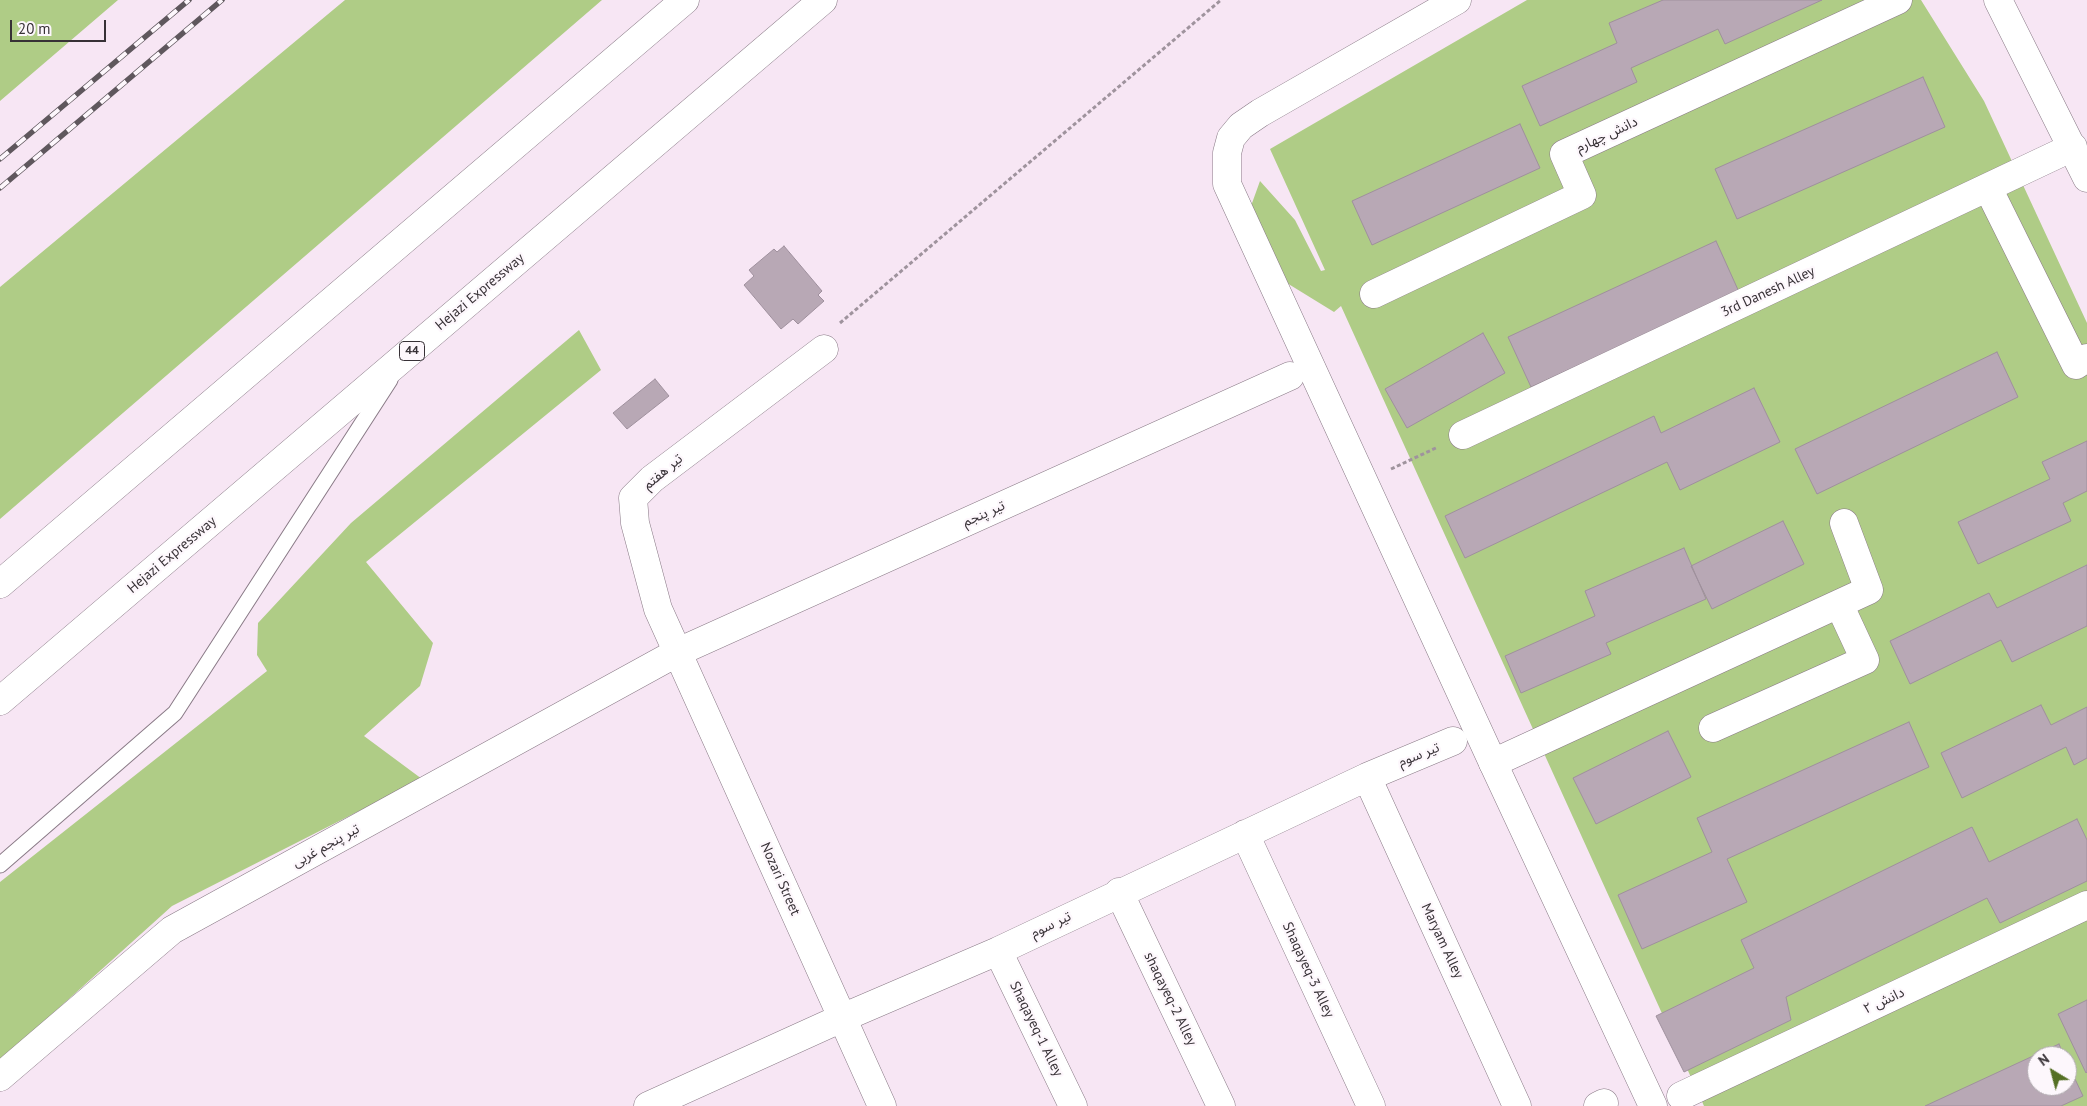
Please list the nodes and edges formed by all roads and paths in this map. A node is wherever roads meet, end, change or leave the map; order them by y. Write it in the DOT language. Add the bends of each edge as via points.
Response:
graph roads {
  1 [pos="685,0"];
  2 [pos="823,0"];
  3 [pos="1221,0"];
  4 [pos="1457,0"];
  5 [pos="1898,0"];
  6 [pos="1998,0"];
  7 [pos="2073,147"];
  8 [pos="2087,178"];
  9 [pos="1988,188"];
  10 [pos="1374,294"];
  11 [pos="829,338"];
  12 [pos="405,356"];
  13 [pos="2087,358"];
  14 [pos="1290,376"];
  15 [pos="1463,436"];
  16 [pos="1363,482"];
  17 [pos="1844,524"];
  18 [pos="0,584"];
  19 [pos="1839,604"];
  20 [pos="678,652"];
  21 [pos="0,701"];
  22 [pos="1713,728"];
  23 [pos="1453,741"];
  24 [pos="1493,763"];
  25 [pos="1367,777"];
  26 [pos="1245,834"];
  27 [pos="0,865"];
  28 [pos="1119,892"];
  29 [pos="2087,905"];
  30 [pos="998,951"];
  31 [pos="842,1018"];
  32 [pos="0,1077"];
  33 [pos="1681,1096"];
  34 [pos="648,1106"];
  35 [pos="882,1106"];
  36 [pos="1073,1106"];
  37 [pos="1221,1106"];
  38 [pos="1371,1106"];
  39 [pos="1517,1106"];
  40 [pos="1653,1106"];
  1 -- 18 [label="main road"];
  2 -- 12 [label="main road, Hejazi Expressway / 44"];
  3 -- 11 [label="path"];
  4 -- 16 [label="main road" via="1260,113 1231,138 1227,153 1230,194"];
  5 -- 10 [label="main road, دانش چهارم" via="1564,154 1582,195"];
  6 -- 7 [label="main road"];
  7 -- 8 [label="main road"];
  7 -- 9 [label="main road, 3rd Danesh Alley"];
  9 -- 13 [label="main road" via="2076,365"];
  9 -- 15 [label="main road, 3rd Danesh Alley"];
  11 -- 20 [label="main road, تیر هفتم" via="633,498 635,523 658,610"];
  12 -- 21 [label="main road, Hejazi Expressway / 44"];
  12 -- 27 [label="lane" via="175,713"];
  14 -- 20 [label="main road, تیر پنجم"];
  15 -- 16 [label="path"];
  16 -- 24 [label="main road"];
  17 -- 19 [label="main road" via="1869,590"];
  19 -- 22 [label="main road" via="1865,660"];
  19 -- 24 [label="main road"];
  20 -- 31 [label="main road, Nozari Street"];
  20 -- 32 [label="main road, تیر پنجم غربی" via="172,930"];
  23 -- 25 [label="main road, تیر سوم"];
  24 -- 40 [label="main road"];
  25 -- 26 [label="main road, تیر سوم"];
  25 -- 39 [label="main road, Maryam Alley"];
  26 -- 28 [label="main road, تیر سوم"];
  26 -- 38 [label="main road, Shaqayeq-3 Alley"];
  28 -- 30 [label="main road, تیر سوم"];
  28 -- 37 [label="main road, shaqayeq-2 Alley"];
  29 -- 33 [label="main road, دانش ۲"];
  30 -- 31 [label="main road, تیر سوم"];
  30 -- 36 [label="main road, Shaqayeq-1 Alley"];
  31 -- 34 [label="main road, تیر سوم"];
  31 -- 35 [label="main road, Nozari Street"];
}
